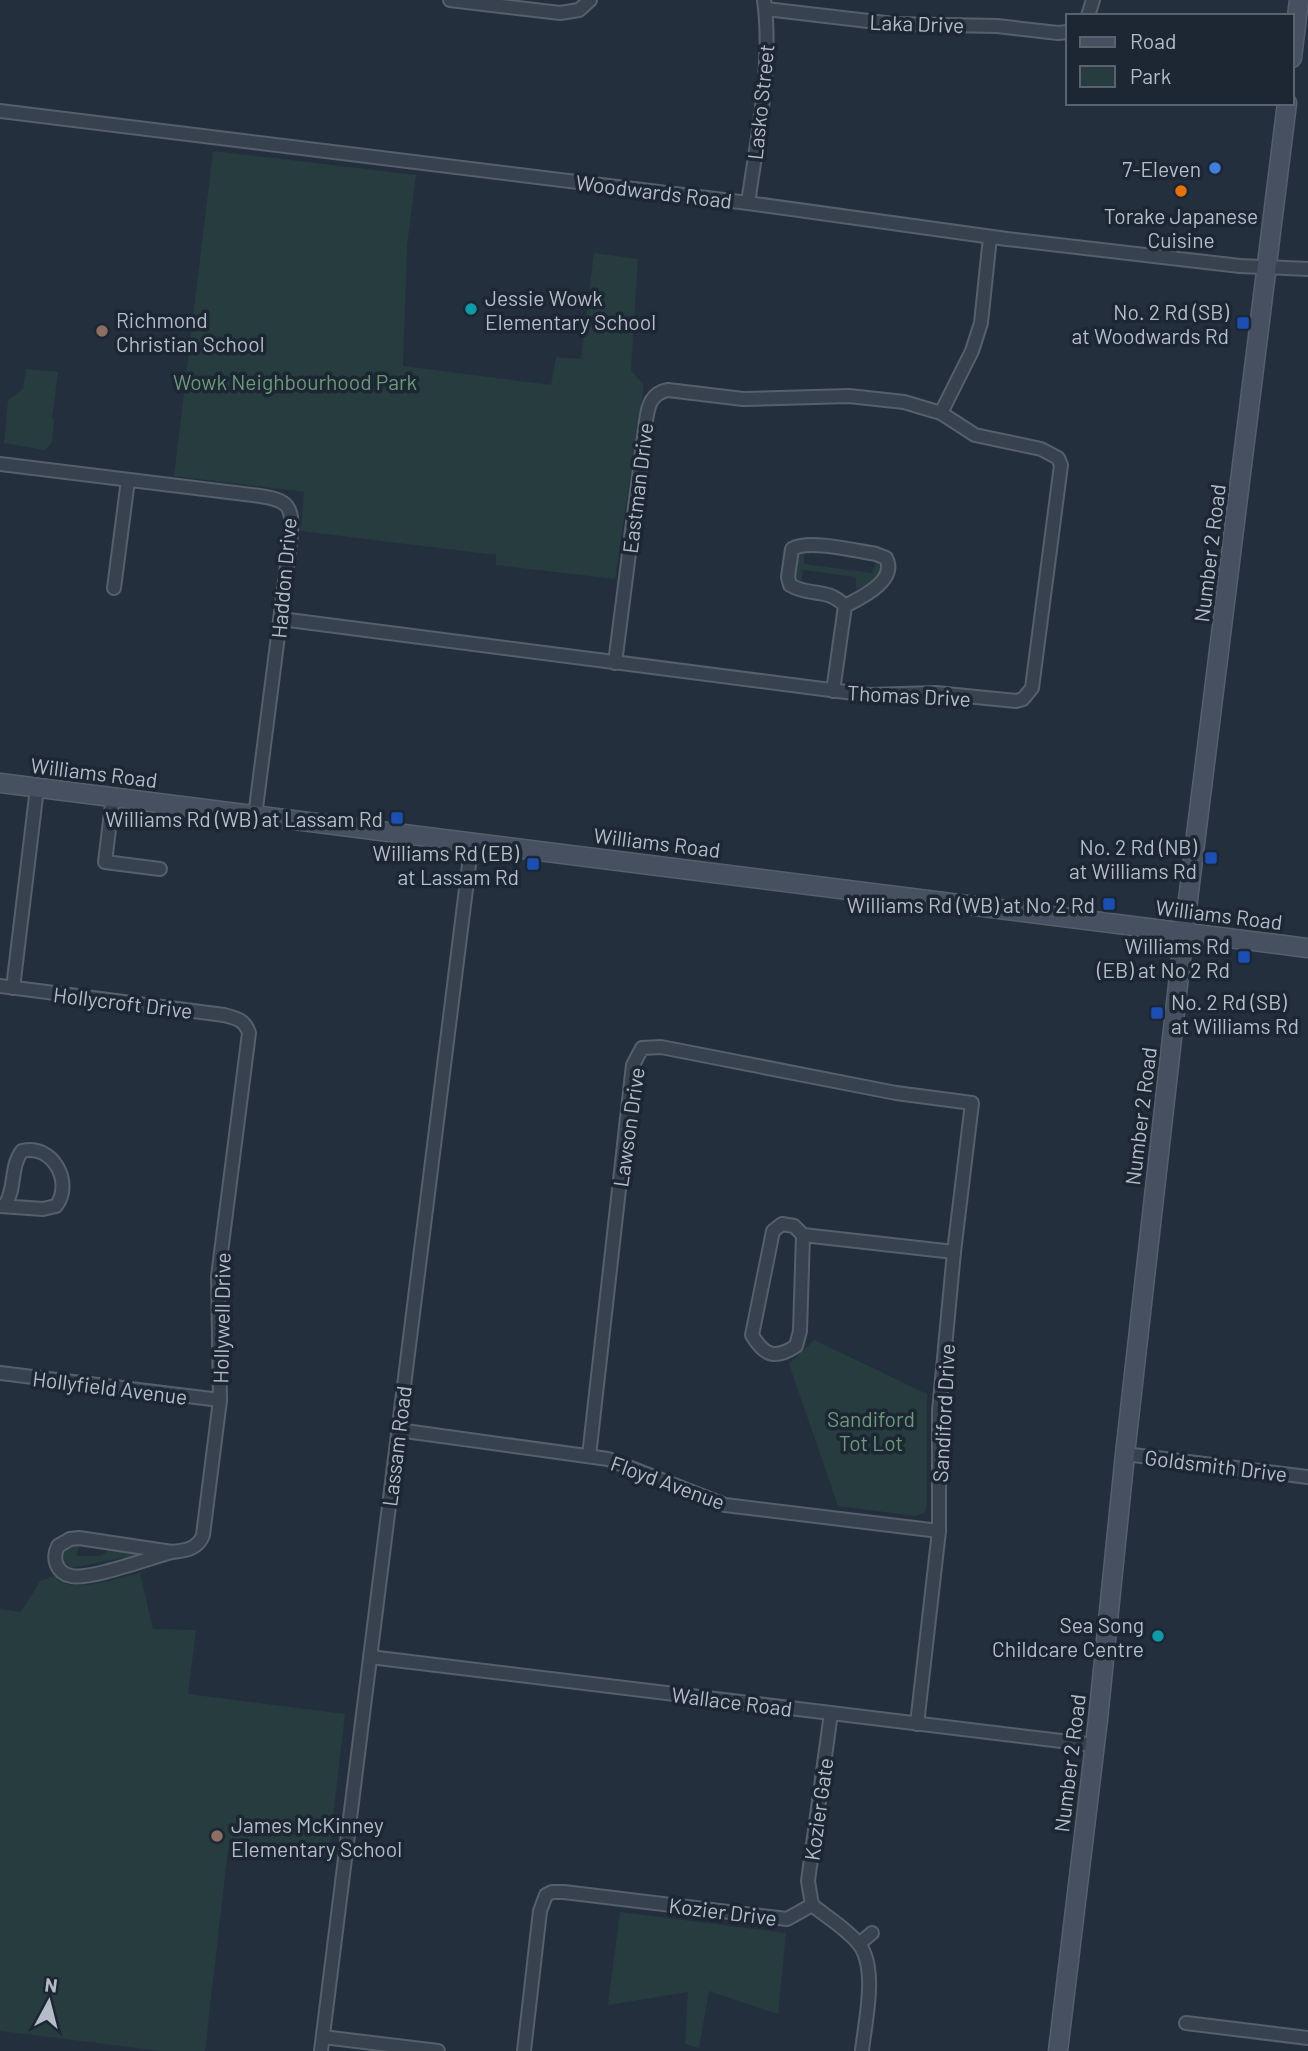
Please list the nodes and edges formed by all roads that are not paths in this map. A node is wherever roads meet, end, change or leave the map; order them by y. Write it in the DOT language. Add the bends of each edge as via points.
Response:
graph roads {
  1 [pos="450,0"];
  2 [pos="590,0"];
  3 [pos="1299,0"];
  4 [pos="765,5"];
  5 [pos="1066,32"];
  6 [pos="1294,41"];
  7 [pos="1287,105"];
  8 [pos="0,111"];
  9 [pos="748,203"];
  10 [pos="990,237"];
  11 [pos="1267,266"];
  12 [pos="1308,270"];
  13 [pos="941,413"];
  14 [pos="0,464"];
  15 [pos="128,480"];
  16 [pos="114,588"];
  17 [pos="845,607"];
  18 [pos="281,619"];
  19 [pos="615,663"];
  20 [pos="833,691"];
  21 [pos="0,783"];
  22 [pos="37,788"];
  23 [pos="113,796"];
  24 [pos="256,816"];
  25 [pos="472,841"];
  26 [pos="160,869"];
  27 [pos="1184,932"];
  28 [pos="1308,948"];
  29 [pos="6,987"];
  30 [pos="245,1023"];
  31 [pos="972,1103"];
  32 [pos="2,1205"];
  33 [pos="803,1235"];
  34 [pos="954,1252"];
  35 [pos="0,1373"];
  36 [pos="220,1400"];
  37 [pos="398,1430"];
  38 [pos="1125,1454"];
  39 [pos="589,1456"];
  40 [pos="1308,1477"];
  41 [pos="939,1531"];
  42 [pos="172,1552"];
  43 [pos="370,1657"];
  44 [pos="831,1713"];
  45 [pos="917,1724"];
  46 [pos="1094,1745"];
  47 [pos="812,1905"];
  48 [pos="872,1933"];
  49 [pos="859,1944"];
  50 [pos="1186,2024"];
  51 [pos="323,2037"];
  52 [pos="1308,2038"];
  53 [pos="321,2051"];
  54 [pos="438,2051"];
  55 [pos="524,2051"];
  56 [pos="862,2051"];
  57 [pos="1058,2051"];
  1 -- 2 [label="street" via="560,13 579,10"];
  3 -- 6 [label="main road"];
  4 -- 5 [label="street, Laka Drive" via="894,24"];
  4 -- 9 [label="street, Lasko Street" via="765,69"];
  7 -- 11 [label="main road, Number 2 Road"];
  8 -- 9 [label="street, Woodwards Road"];
  9 -- 10 [label="street, Woodwards Road"];
  10 -- 11 [label="street, Woodwards Road"];
  10 -- 13 [label="street" via="981,323"];
  11 -- 12 [label="street, Woodwards Road"];
  11 -- 27 [label="main road, Number 2 Road"];
  13 -- 19 [label="street, Eastman Drive" via="904,402 849,396 743,400 660,391 651,399 646,421"];
  13 -- 20 [label="street, Thomas Drive" via="975,435 1041,449 1058,458 1061,465 1032,688 1023,699 1009,702 936,693"];
  14 -- 15 [label="street, Haddon Drive"];
  15 -- 16 [label="street"];
  15 -- 18 [label="street, Haddon Drive" via="269,497 288,506 292,519"];
  17 -- 17 [label="street" via="831,595 790,585 792,549 813,545 886,558 883,580"];
  17 -- 20 [label="street"];
  18 -- 19 [label="street, Thomas Drive"];
  18 -- 24 [label="street, Haddon Drive"];
  19 -- 20 [label="street, Thomas Drive"];
  21 -- 22 [label="main road, Williams Road"];
  22 -- 23 [label="main road, Williams Road"];
  22 -- 29 [label="street"];
  23 -- 24 [label="main road, Williams Road"];
  23 -- 26 [label="street" via="105,862"];
  24 -- 25 [label="main road, Williams Road"];
  25 -- 27 [label="main road, Williams Road"];
  25 -- 37 [label="street, Lassam Road"];
  27 -- 28 [label="main road, Williams Road"];
  27 -- 38 [label="main road, Number 2 Road"];
  29 -- 30 [label="street, Hollycroft Drive" via="224,1015"];
  30 -- 36 [label="street, Hollywell Drive" via="250,1038 218,1276"];
  31 -- 34 [label="street, Sandiford Drive"];
  31 -- 39 [label="street, Lawson Drive" via="896,1093 661,1046 642,1048 633,1065"];
  32 -- 32 [label="street" via="56,1206 63,1180 60,1168 41,1152 22,1151 10,1196"];
  33 -- 33 [label="street" via="794,1226 782,1224 773,1231 752,1335 759,1347 771,1354 783,1354 796,1346"];
  33 -- 34 [label="street"];
  34 -- 41 [label="street, Sandiford Drive" via="939,1411"];
  35 -- 36 [label="street, Hollyfield Avenue"];
  36 -- 42 [label="street, Hollywell Drive" via="203,1535 195,1546"];
  37 -- 39 [label="street, Floyd Avenue"];
  37 -- 43 [label="street, Lassam Road"];
  38 -- 40 [label="street, Goldsmith Drive"];
  38 -- 46 [label="main road, Number 2 Road"];
  39 -- 41 [label="street, Floyd Avenue" via="608,1459 725,1505"];
  41 -- 45 [label="street, Sandiford Drive"];
  42 -- 42 [label="street, Hollywell Drive" via="79,1538 58,1546 55,1558 59,1569 75,1576"];
  43 -- 44 [label="street, Wallace Road"];
  43 -- 51 [label="street, Lassam Road"];
  44 -- 45 [label="street, Wallace Road"];
  44 -- 47 [label="street, Kozier Gate" via="808,1881"];
  45 -- 46 [label="street, Wallace Road"];
  46 -- 57 [label="main road, Number 2 Road"];
  47 -- 49 [label="street"];
  47 -- 55 [label="street, Kozier Drive" via="787,1919 557,1891 546,1895 540,1911"];
  48 -- 49 [label="street"];
  49 -- 56 [label="street" via="869,1976"];
  50 -- 52 [label="street"];
  51 -- 53 [label="street, Lassam Road"];
  51 -- 54 [label="street"];
}
